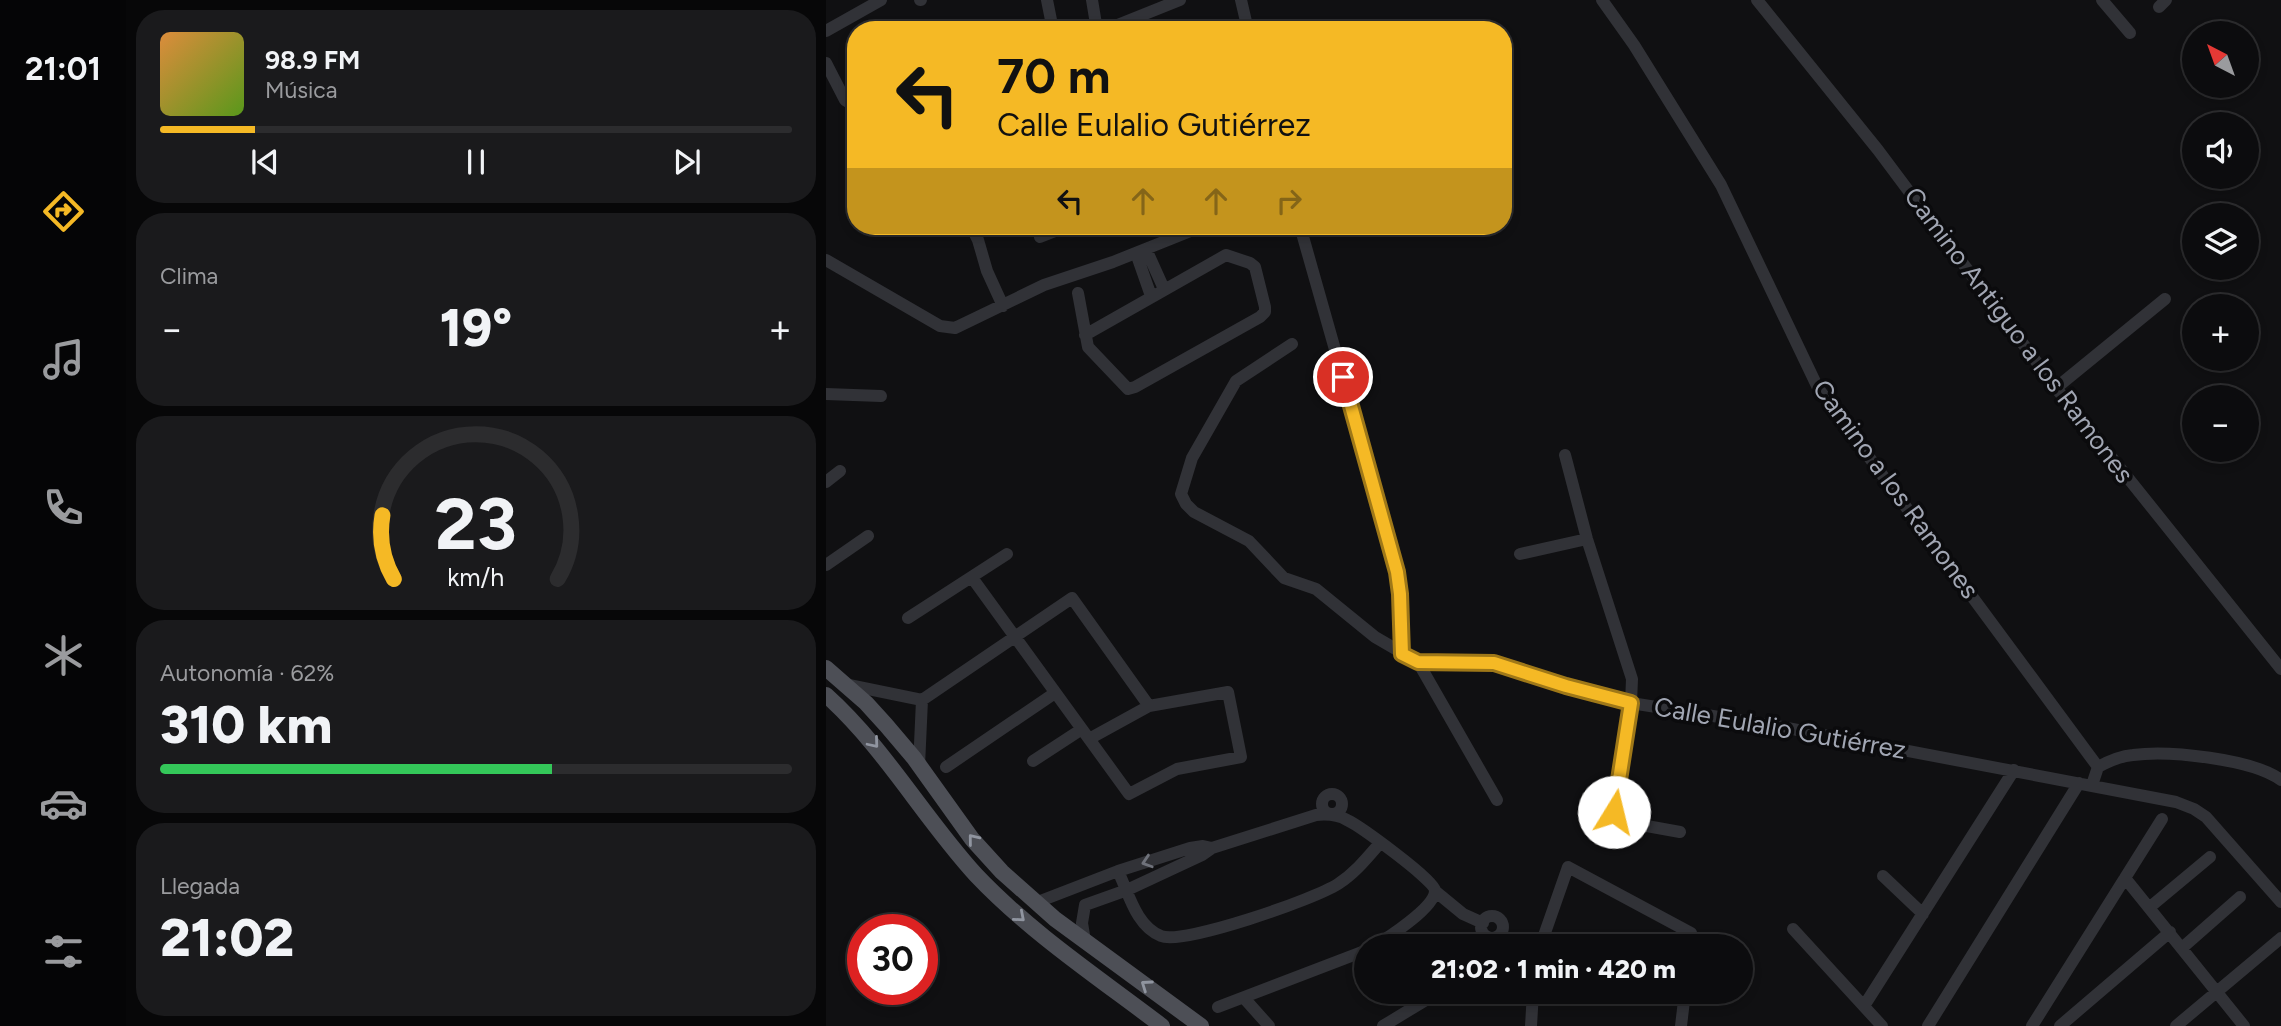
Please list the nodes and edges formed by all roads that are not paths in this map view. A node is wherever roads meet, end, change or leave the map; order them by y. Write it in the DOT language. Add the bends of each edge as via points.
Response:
graph roads {
  1 [pos="881,0"];
  2 [pos="1047,0"];
  3 [pos="1092,0"];
  4 [pos="1180,0"];
  5 [pos="1241,0"];
  6 [pos="1602,0"];
  7 [pos="1758,0"];
  8 [pos="2102,0"];
  9 [pos="1050,21"];
  10 [pos="1096,21"];
  11 [pos="1128,21"];
  12 [pos="1246,21"];
  13 [pos="826,31"];
  14 [pos="2130,33"];
  15 [pos="826,63"];
  16 [pos="847,101"];
  17 [pos="976,235"];
  18 [pos="1045,235"];
  19 [pos="1181,235"];
  20 [pos="1303,235"];
  21 [pos="1040,237"];
  22 [pos="1141,251"];
  23 [pos="826,260"];
  24 [pos="1164,289"];
  25 [pos="1078,293"];
  26 [pos="1151,296"];
  27 [pos="2165,299"];
  28 [pos="1003,306"];
  29 [pos="1085,335"];
  30 [pos="1292,344"];
  31 [pos="2056,388"];
  32 [pos="826,394"];
  33 [pos="881,396"];
  34 [pos="1565,455"];
  35 [pos="841,471"];
  36 [pos="826,482"];
  37 [pos="869,536"];
  38 [pos="1587,540"];
  39 [pos="1007,554"];
  40 [pos="1520,554"];
  41 [pos="826,565"];
  42 [pos="973,579"];
  43 [pos="908,618"];
  44 [pos="1014,636"];
  45 [pos="1402,654"];
  46 [pos="1418,662"];
  47 [pos="826,668"];
  48 [pos="2281,669"];
  49 [pos="844,684"];
  50 [pos="1055,693"];
  51 [pos="826,695"];
  52 [pos="922,699"];
  53 [pos="1631,703"];
  54 [pos="1150,706"];
  55 [pos="1085,734"];
  56 [pos="1033,761"];
  57 [pos="919,766"];
  58 [pos="946,767"];
  59 [pos="2098,767"];
  60 [pos="2014,770"];
  61 [pos="2281,780"];
  62 [pos="2085,784"];
  63 [pos="1497,800"];
  64 [pos="2162,818"];
  65 [pos="1680,832"];
  66 [pos="1380,843"];
  67 [pos="1212,848"];
  68 [pos="2210,857"];
  69 [pos="1118,871"];
  70 [pos="1883,876"];
  71 [pos="2125,878"];
  72 [pos="1078,887"];
  73 [pos="1127,890"];
  74 [pos="1435,891"];
  75 [pos="2241,897"];
  76 [pos="2281,902"];
  77 [pos="1035,903"];
  78 [pos="1085,905"];
  79 [pos="2150,907"];
  80 [pos="1923,914"];
  81 [pos="1482,923"];
  82 [pos="1793,929"];
  83 [pos="2170,932"];
  84 [pos="1394,934"];
  85 [pos="1483,934"];
  86 [pos="1500,934"];
  87 [pos="1545,934"];
  88 [pos="1692,934"];
  89 [pos="2281,938"];
  90 [pos="1086,941"];
  91 [pos="2182,948"];
  92 [pos="1354,955"];
  93 [pos="2217,992"];
  94 [pos="1244,998"];
  95 [pos="1419,1004"];
  96 [pos="1532,1004"];
  97 [pos="1684,1004"];
  98 [pos="1864,1006"];
  99 [pos="1218,1007"];
  100 [pos="1162,1026"];
  101 [pos="1201,1026"];
  102 [pos="1269,1026"];
  103 [pos="1383,1026"];
  104 [pos="1531,1026"];
  105 [pos="1681,1026"];
  106 [pos="1882,1026"];
  107 [pos="1928,1026"];
  108 [pos="2032,1026"];
  109 [pos="2060,1026"];
  110 [pos="2176,1026"];
  111 [pos="2244,1026"];
  1 -- 13 [label="street"];
  2 -- 9 [label="street"];
  3 -- 10 [label="street"];
  4 -- 11 [label="street"];
  5 -- 12 [label="street"];
  6 -- 59 [label="street, Camino a los Ramones" via="1726,193 1818,388"];
  7 -- 31 [label="street, Camino Antiguo a los Ramones" via="1878,150"];
  8 -- 14 [label="street"];
  15 -- 16 [label="street"];
  17 -- 28 [label="street"];
  18 -- 21 [label="street"];
  19 -- 22 [label="street"];
  20 -- 45 [label="street" via="1392,551 1400,594"];
  22 -- 24 [label="street"];
  22 -- 26 [label="street"];
  22 -- 28 [label="street" via="1044,285"];
  23 -- 28 [label="street" via="947,328"];
  24 -- 26 [label="street"];
  24 -- 29 [label="street" via="1226,255 1255,267 1265,312 1128,389 1088,346"];
  25 -- 29 [label="street"];
  26 -- 29 [label="street"];
  27 -- 31 [label="street"];
  30 -- 45 [label="street" via="1236,381 1192,458 1181,494 1194,512 1249,541 1284,578 1326,596"];
  31 -- 48 [label="street, Camino Antiguo a los Ramones"];
  32 -- 33 [label="street"];
  34 -- 38 [label="street"];
  35 -- 36 [label="street"];
  37 -- 41 [label="street"];
  38 -- 40 [label="street"];
  38 -- 53 [label="street" via="1630,669"];
  39 -- 42 [label="street"];
  42 -- 43 [label="street"];
  42 -- 44 [label="street"];
  44 -- 50 [label="street"];
  44 -- 52 [label="street"];
  44 -- 54 [label="street" via="1072,598"];
  45 -- 46 [label="street"];
  46 -- 53 [label="street, Calle Eulalio Gutiérrez" via="1494,663"];
  46 -- 63 [label="street"];
  47 -- 49 [label="main road"];
  49 -- 52 [label="street"];
  49 -- 57 [label="main road" via="866,702"];
  50 -- 55 [label="street"];
  50 -- 58 [label="street"];
  51 -- 100 [label="main road, one-way" via="870,738 948,841 1001,900"];
  52 -- 57 [label="street"];
  53 -- 60 [label="street, Calle Eulalio Gutiérrez"];
  53 -- 65 [label="street" via="1614,812 1619,821"];
  54 -- 55 [label="street"];
  54 -- 55 [label="street" via="1227,692 1241,757 1177,769 1129,794"];
  55 -- 56 [label="street"];
  77 -- 57 [label="main road, one-way" via="972,839"];
  59 -- 61 [label="street" via="2134,755 2181,755 2256,767"];
  59 -- 62 [label="street"];
  60 -- 62 [label="street"];
  60 -- 80 [label="street"];
  62 -- 76 [label="street" via="2167,800 2201,813"];
  62 -- 107 [label="street"];
  64 -- 71 [label="street"];
  66 -- 67 [label="street" via="1346,819 1330,814"];
  66 -- 73 [label="street" via="1335,886 1260,915 1171,939 1142,923"];
  66 -- 74 [label="street" via="1411,865"];
  67 -- 69 [label="street, one-way" via="1190,848"];
  67 -- 73 [label="street"];
  68 -- 79 [label="street"];
  69 -- 72 [label="street"];
  69 -- 73 [label="street"];
  70 -- 80 [label="street"];
  71 -- 79 [label="street"];
  71 -- 108 [label="street"];
  72 -- 77 [label="street"];
  72 -- 78 [label="street"];
  73 -- 78 [label="street"];
  74 -- 81 [label="street"];
  74 -- 84 [label="street" via="1430,903"];
  75 -- 91 [label="street"];
  77 -- 90 [label="main road"];
  78 -- 90 [label="street"];
  79 -- 83 [label="street"];
  80 -- 98 [label="street"];
  81 -- 85 [label="street"];
  81 -- 86 [label="street" via="1494,916 1503,923"];
  82 -- 98 [label="street"];
  83 -- 91 [label="street"];
  83 -- 109 [label="street"];
  87 -- 88 [label="street" via="1568,867"];
  89 -- 93 [label="street"];
  101 -- 90 [label="main road, one-way"];
  91 -- 93 [label="street"];
  92 -- 94 [label="street"];
  93 -- 110 [label="street"];
  93 -- 111 [label="street"];
  94 -- 99 [label="street"];
  94 -- 102 [label="street"];
  95 -- 103 [label="street"];
  96 -- 104 [label="street"];
  97 -- 105 [label="street"];
  98 -- 106 [label="street"];
}
